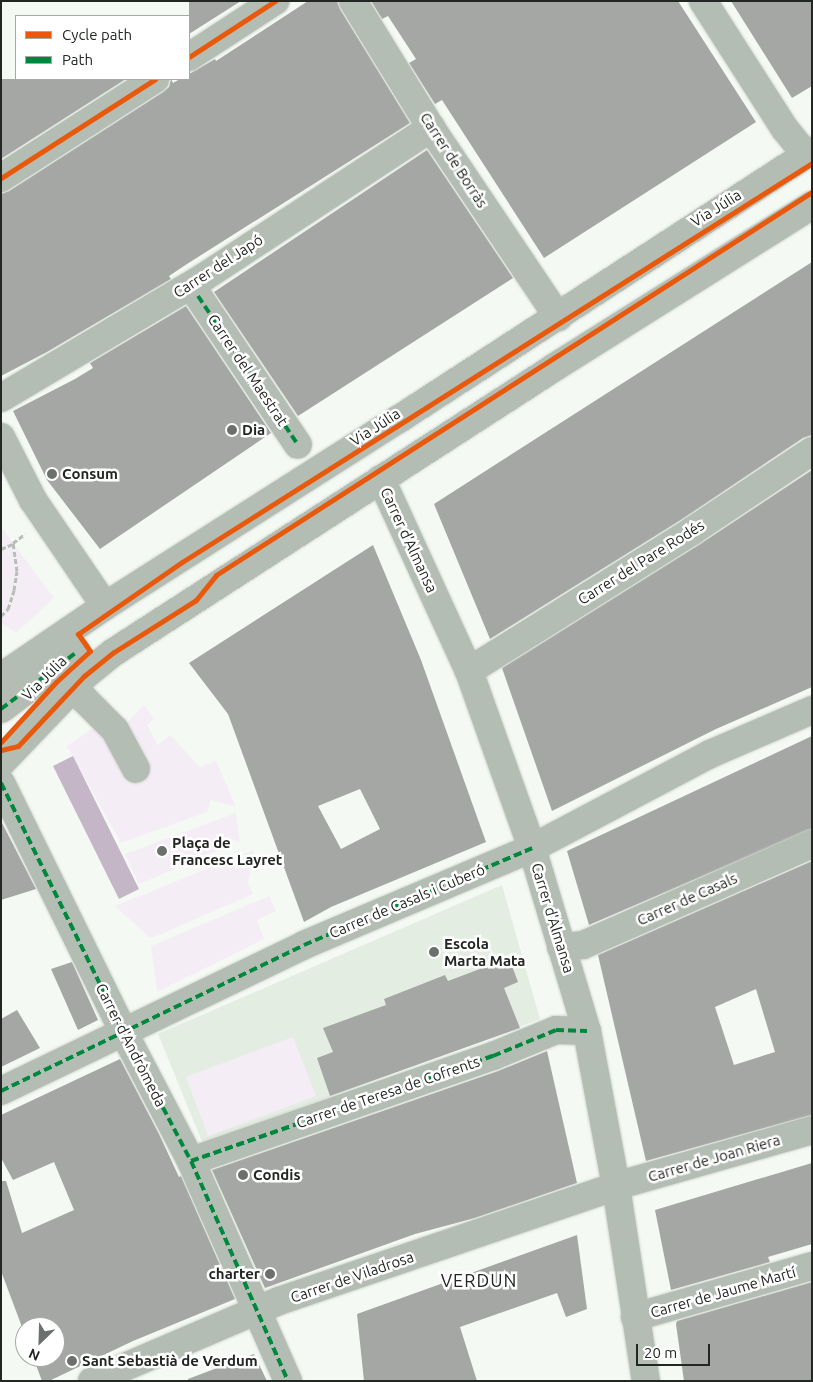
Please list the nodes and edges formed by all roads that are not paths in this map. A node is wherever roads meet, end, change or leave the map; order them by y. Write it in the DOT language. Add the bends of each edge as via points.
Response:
graph roads {
  1 [pos="275,1"];
  2 [pos="353,1"];
  3 [pos="703,1"];
  4 [pos="190,56"];
  5 [pos="153,80"];
  6 [pos="431,128"];
  7 [pos="809,153"];
  8 [pos="1,178"];
  9 [pos="812,205"];
  10 [pos="198,296"];
  11 [pos="558,316"];
  12 [pos="1,398"];
  13 [pos="1,437"];
  14 [pos="298,444"];
  15 [pos="812,451"];
  16 [pos="381,479"];
  17 [pos="105,606"];
  18 [pos="77,652"];
  19 [pos="469,671"];
  20 [pos="1,677"];
  21 [pos="74,687"];
  22 [pos="1,709"];
  23 [pos="812,710"];
  24 [pos="1,763"];
  25 [pos="136,769"];
  26 [pos="1,782"];
  27 [pos="812,844"];
  28 [pos="532,848"];
  29 [pos="561,947"];
  30 [pos="587,1031"];
  31 [pos="124,1033"];
  32 [pos="1,1091"];
  33 [pos="812,1130"];
  34 [pos="190,1161"];
  35 [pos="616,1186"];
  36 [pos="812,1266"];
  37 [pos="258,1309"];
  38 [pos="635,1317"];
  39 [pos="92,1381"];
  40 [pos="288,1381"];
  41 [pos="646,1381"];
  1 -- 4 [label="street"];
  2 -- 6 [label="street, Carrer de Borràs"];
  3 -- 7 [label="street" via="785,129"];
  5 -- 8 [label="street"];
  6 -- 11 [label="street, Carrer de Borràs"];
  6 -- 12 [label="street, Carrer del Japó" via="204,277"];
  7 -- 11 [label="street, Via Júlia"];
  9 -- 16 [label="street, Via Júlia"];
  10 -- 14 [label="street, Carrer del Maestrat"];
  11 -- 17 [label="street, Via Júlia"];
  13 -- 17 [label="street" via="33,500"];
  15 -- 19 [label="street, Carrer del Pare Rodés" via="692,531"];
  16 -- 19 [label="street, Carrer d'Almansa"];
  16 -- 21 [label="street, Via Júlia" via="114,652"];
  17 -- 20 [label="street, Via Júlia"];
  18 -- 22 [label="street, Via Júlia"];
  19 -- 28 [label="street, Carrer d'Almansa"];
  21 -- 24 [label="street, Via Júlia"];
  21 -- 25 [label="street" via="115,730"];
  23 -- 28 [label="street, Carrer de Casals i Cuberó" via="710,754"];
  26 -- 31 [label="street, Carrer d'Andròmeda"];
  27 -- 29 [label="street, Carrer de Casals" via="584,946"];
  28 -- 29 [label="street, Carrer d'Almansa"];
  28 -- 31 [label="street, Carrer de Casals i Cuberó" via="304,945"];
  29 -- 30 [label="street, Carrer d'Almansa"];
  30 -- 34 [label="street, Carrer de Teresa de Cofrents" via="556,1030 493,1056"];
  30 -- 35 [label="street, Carrer d'Almansa"];
  31 -- 32 [label="street, Carrer de Casals i Cuberó"];
  31 -- 34 [label="street, Carrer d'Andròmeda"];
  33 -- 35 [label="street, Carrer de Joan Riera"];
  34 -- 37 [label="street, Carrer d'Andròmeda"];
  35 -- 37 [label="street, Carrer de Viladrosa"];
  35 -- 38 [label="street, Carrer d'Almansa"];
  36 -- 38 [label="street, Carrer de Jaume Martí"];
  37 -- 39 [label="street, Carrer de Viladrosa"];
  37 -- 40 [label="street, Carrer d'Andròmeda"];
  38 -- 41 [label="street, Carrer d'Almansa"];
}
